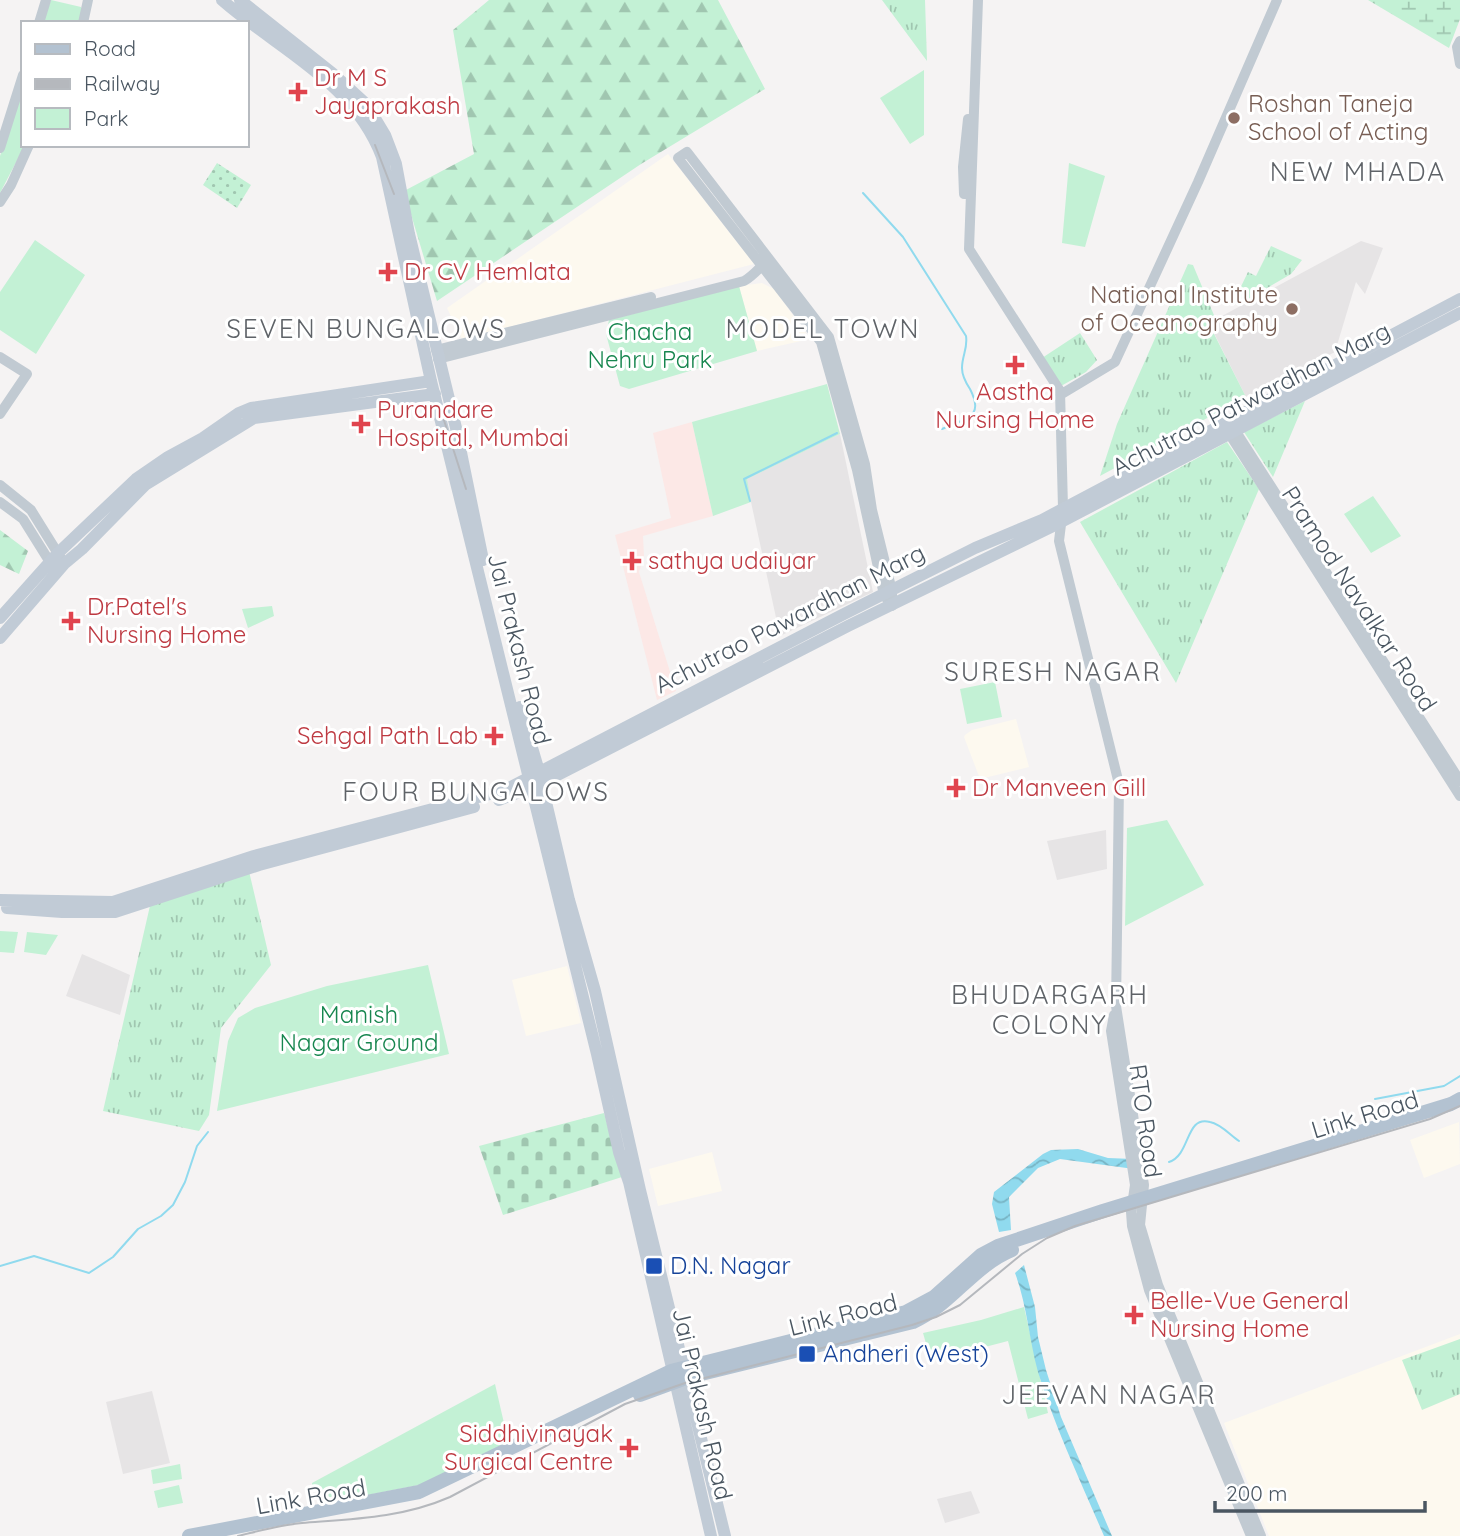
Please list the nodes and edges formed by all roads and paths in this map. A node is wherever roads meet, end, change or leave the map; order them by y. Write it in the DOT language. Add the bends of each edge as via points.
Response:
graph roads {
  1 [pos="46,0"];
  2 [pos="88,0"];
  3 [pos="222,0"];
  4 [pos="240,0"];
  5 [pos="975,0"];
  6 [pos="1277,0"];
  7 [pos="40,21"];
  8 [pos="83,21"];
  9 [pos="1460,41"];
  10 [pos="1460,64"];
  11 [pos="21,81"];
  12 [pos="28,147"];
  13 [pos="0,148"];
  14 [pos="0,202"];
  15 [pos="763,265"];
  16 [pos="1460,299"];
  17 [pos="1460,313"];
  18 [pos="437,355"];
  19 [pos="0,357"];
  20 [pos="0,364"];
  21 [pos="25,377"];
  22 [pos="433,388"];
  23 [pos="1060,394"];
  24 [pos="0,414"];
  25 [pos="1230,428"];
  26 [pos="461,477"];
  27 [pos="0,485"];
  28 [pos="0,502"];
  29 [pos="1063,508"];
  30 [pos="1061,522"];
  31 [pos="57,563"];
  32 [pos="889,598"];
  33 [pos="0,618"];
  34 [pos="0,638"];
  35 [pos="1460,780"];
  36 [pos="536,781"];
  37 [pos="1460,795"];
  38 [pos="0,900"];
  39 [pos="0,908"];
  40 [pos="1460,1098"];
  41 [pos="1460,1110"];
  42 [pos="1137,1205"];
  43 [pos="679,1374"];
  44 [pos="189,1536"];
  45 [pos="224,1536"];
  46 [pos="711,1536"];
  47 [pos="725,1536"];
  48 [pos="1251,1536"];
  49 [pos="1261,1536"];
  1 -- 7 [label="street"];
  2 -- 8 [label="street"];
  3 -- 22 [label="main road, Jai Prakash Road" via="337,89 373,135 382,157"];
  4 -- 18 [label="main road, Jai Prakash Road" via="332,73 366,105 386,135"];
  5 -- 23 [label="street" via="963,174 965,252"];
  6 -- 23 [label="street" via="1115,362"];
  9 -- 10 [label="street"];
  11 -- 13 [label="street"];
  12 -- 14 [label="street"];
  15 -- 15 [label="street" via="678,158 687,152"];
  15 -- 18 [label="street" via="744,281"];
  15 -- 32 [label="street" via="821,342"];
  16 -- 25 [label="main road, Achutrao Patwardhan Marg"];
  17 -- 25 [label="main road, Achutrao Patwardhan Marg"];
  18 -- 26 [label="main road, Jai Prakash Road"];
  19 -- 21 [label="street"];
  20 -- 21 [label="street"];
  21 -- 24 [label="street"];
  22 -- 26 [label="main road, Jai Prakash Road"];
  22 -- 31 [label="main road" via="254,418 145,485"];
  23 -- 29 [label="street, RTO Road"];
  25 -- 29 [label="main road, Achutrao Patwardhan Marg"];
  25 -- 30 [label="main road, Achutrao Patwardhan Marg"];
  25 -- 35 [label="street, Pramod Navalkar Road"];
  25 -- 37 [label="street, Pramod Navalkar Road"];
  26 -- 36 [label="main road, Jai Prakash Road"];
  27 -- 31 [label="street" via="31,510"];
  28 -- 31 [label="street" via="23,519"];
  29 -- 30 [label="street, RTO Road"];
  29 -- 32 [label="main road, Achutrao Pawardhan Marg" via="975,548"];
  30 -- 32 [label="main road, Achutrao Pawardhan Marg"];
  30 -- 42 [label="street, RTO Road" via="1059,541 1119,784 1116,1006 1111,1031"];
  31 -- 33 [label="main road"];
  31 -- 34 [label="main road"];
  32 -- 36 [label="main road, Achutrao Pawardhan Marg" via="645,717"];
  36 -- 38 [label="main road" via="254,856 113,902"];
  36 -- 39 [label="main road" via="509,798 259,865 115,912"];
  36 -- 43 [label="main road, Jai Prakash Road" via="595,991"];
  40 -- 42 [label="main road, Link Road"];
  41 -- 42 [label="main road, Link Road"];
  42 -- 43 [label="main road, Link Road" via="998,1246 981,1255 934,1297 906,1312"];
  42 -- 48 [label="street" via="1132,1226 1149,1290"];
  42 -- 49 [label="street" via="1158,1285"];
  43 -- 44 [label="main road, Link Road" via="419,1492"];
  43 -- 45 [label="main road, Link Road" via="421,1500"];
  43 -- 46 [label="main road, Jai Prakash Road"];
  43 -- 47 [label="main road, Jai Prakash Road"];
}
